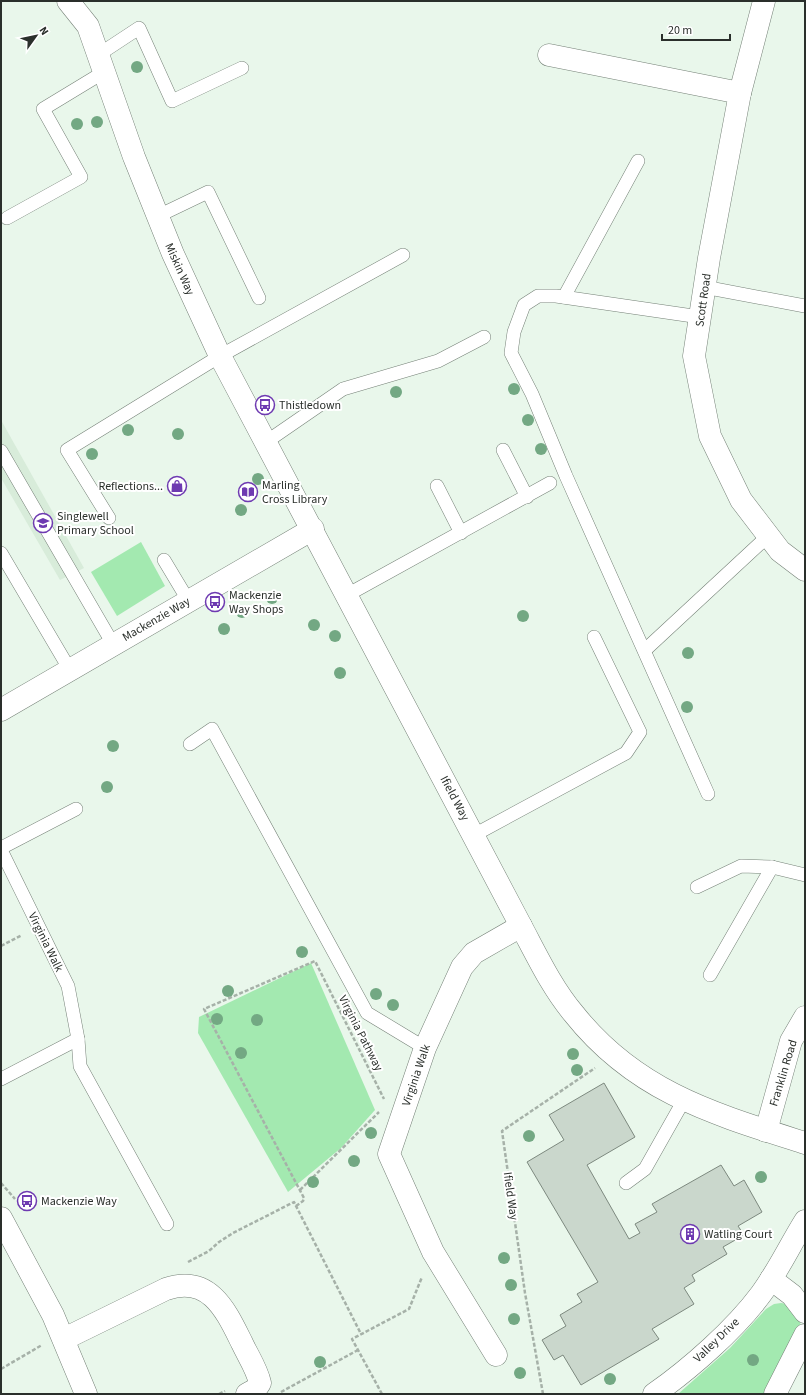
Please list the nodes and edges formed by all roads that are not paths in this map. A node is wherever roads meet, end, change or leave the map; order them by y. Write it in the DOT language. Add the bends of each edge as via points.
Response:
graph roads {
  1 [pos="68,1"];
  2 [pos="764,1"];
  3 [pos="549,55"];
  4 [pos="101,63"];
  5 [pos="242,68"];
  6 [pos="740,93"];
  7 [pos="638,161"];
  8 [pos="158,216"];
  9 [pos="6,218"];
  10 [pos="403,255"];
  11 [pos="704,287"];
  12 [pos="564,297"];
  13 [pos="259,298"];
  14 [pos="805,306"];
  15 [pos="700,317"];
  16 [pos="484,337"];
  17 [pos="220,356"];
  18 [pos="266,442"];
  19 [pos="503,450"];
  20 [pos="1,451"];
  21 [pos="550,483"];
  22 [pos="437,486"];
  23 [pos="527,497"];
  24 [pos="108,518"];
  25 [pos="313,530"];
  26 [pos="461,533"];
  27 [pos="768,536"];
  28 [pos="1,553"];
  29 [pos="164,560"];
  30 [pos="805,570"];
  31 [pos="346,595"];
  32 [pos="188,600"];
  33 [pos="594,637"];
  34 [pos="113,644"];
  35 [pos="645,650"];
  36 [pos="70,670"];
  37 [pos="1,710"];
  38 [pos="190,744"];
  39 [pos="708,794"];
  40 [pos="76,809"];
  41 [pos="474,835"];
  42 [pos="1,849"];
  43 [pos="772,867"];
  44 [pos="805,875"];
  45 [pos="697,887"];
  46 [pos="521,926"];
  47 [pos="710,974"];
  48 [pos="805,1017"];
  49 [pos="78,1039"];
  50 [pos="425,1048"];
  51 [pos="1,1079"];
  52 [pos="684,1100"];
  53 [pos="766,1131"];
  54 [pos="805,1144"];
  55 [pos="626,1183"];
  56 [pos="1,1218"];
  57 [pos="805,1221"];
  58 [pos="167,1224"];
  59 [pos="771,1279"];
  60 [pos="805,1312"];
  61 [pos="805,1335"];
  62 [pos="63,1336"];
  63 [pos="496,1355"];
  64 [pos="239,1391"];
  65 [pos="86,1394"];
  66 [pos="654,1394"];
  67 [pos="775,1394"];
  1 -- 4 [label="street, Miskin Way" via="88,26"];
  2 -- 6 [label="street, Scott Road"];
  3 -- 6 [label="street"];
  4 -- 5 [label="lane" via="139,28 172,101"];
  4 -- 8 [label="street, Miskin Way"];
  4 -- 9 [label="lane" via="43,109 81,177"];
  6 -- 11 [label="street, Scott Road"];
  7 -- 12 [label="lane"];
  8 -- 13 [label="lane" via="208,192"];
  8 -- 17 [label="street, Miskin Way" via="184,280"];
  10 -- 17 [label="lane"];
  11 -- 14 [label="lane"];
  11 -- 15 [label="street, Scott Road"];
  12 -- 15 [label="lane"];
  12 -- 35 [label="lane" via="538,296 524,305 514,332 511,353 532,394 566,476"];
  15 -- 27 [label="street, Scott Road" via="694,356 710,436 741,500"];
  16 -- 18 [label="lane" via="438,361 343,389"];
  17 -- 18 [label="street, Miskin Way"];
  17 -- 24 [label="lane" via="67,450"];
  18 -- 25 [label="street, Miskin Way"];
  19 -- 23 [label="lane"];
  20 -- 34 [label="lane"];
  21 -- 23 [label="lane"];
  22 -- 26 [label="lane"];
  23 -- 26 [label="lane"];
  25 -- 31 [label="street, Ifield Way"];
  25 -- 32 [label="street, Mackenzie Way"];
  26 -- 31 [label="lane"];
  27 -- 30 [label="street, Scott Road" via="780,551"];
  27 -- 35 [label="lane"];
  28 -- 36 [label="lane"];
  29 -- 32 [label="lane"];
  31 -- 41 [label="street, Ifield Way"];
  32 -- 34 [label="street, Mackenzie Way"];
  33 -- 41 [label="lane" via="640,732 626,753"];
  34 -- 36 [label="street, Mackenzie Way"];
  35 -- 39 [label="lane"];
  36 -- 37 [label="street, Mackenzie Way"];
  38 -- 50 [label="lane" via="212,729 367,1013"];
  40 -- 42 [label="lane, Virginia Walk"];
  41 -- 46 [label="street, Ifield Way"];
  42 -- 49 [label="lane, Virginia Walk" via="68,986"];
  43 -- 44 [label="lane"];
  43 -- 45 [label="lane" via="741,866"];
  43 -- 47 [label="lane"];
  46 -- 50 [label="street, Virginia Walk" via="467,959"];
  46 -- 52 [label="street, Ifield Way" via="566,1004 597,1039 653,1084"];
  48 -- 53 [label="street, Franklin Road" via="791,1041"];
  49 -- 51 [label="lane"];
  49 -- 58 [label="lane, Virginia Walk" via="80,1066"];
  50 -- 63 [label="street, Virginia Walk" via="389,1154 433,1252"];
  52 -- 53 [label="street, Ifield Way"];
  52 -- 55 [label="lane" via="645,1169"];
  53 -- 54 [label="street, Ifield Way"];
  56 -- 62 [label="street"];
  57 -- 59 [label="street, Valley Drive"];
  59 -- 60 [label="street" via="792,1295"];
  59 -- 66 [label="street, Valley Drive" via="756,1301 715,1343"];
  61 -- 67 [label="street"];
  62 -- 64 [label="street" via="166,1289 182,1285 196,1287 212,1295 224,1310 253,1364 260,1383 256,1389"];
  62 -- 65 [label="street"];
}
